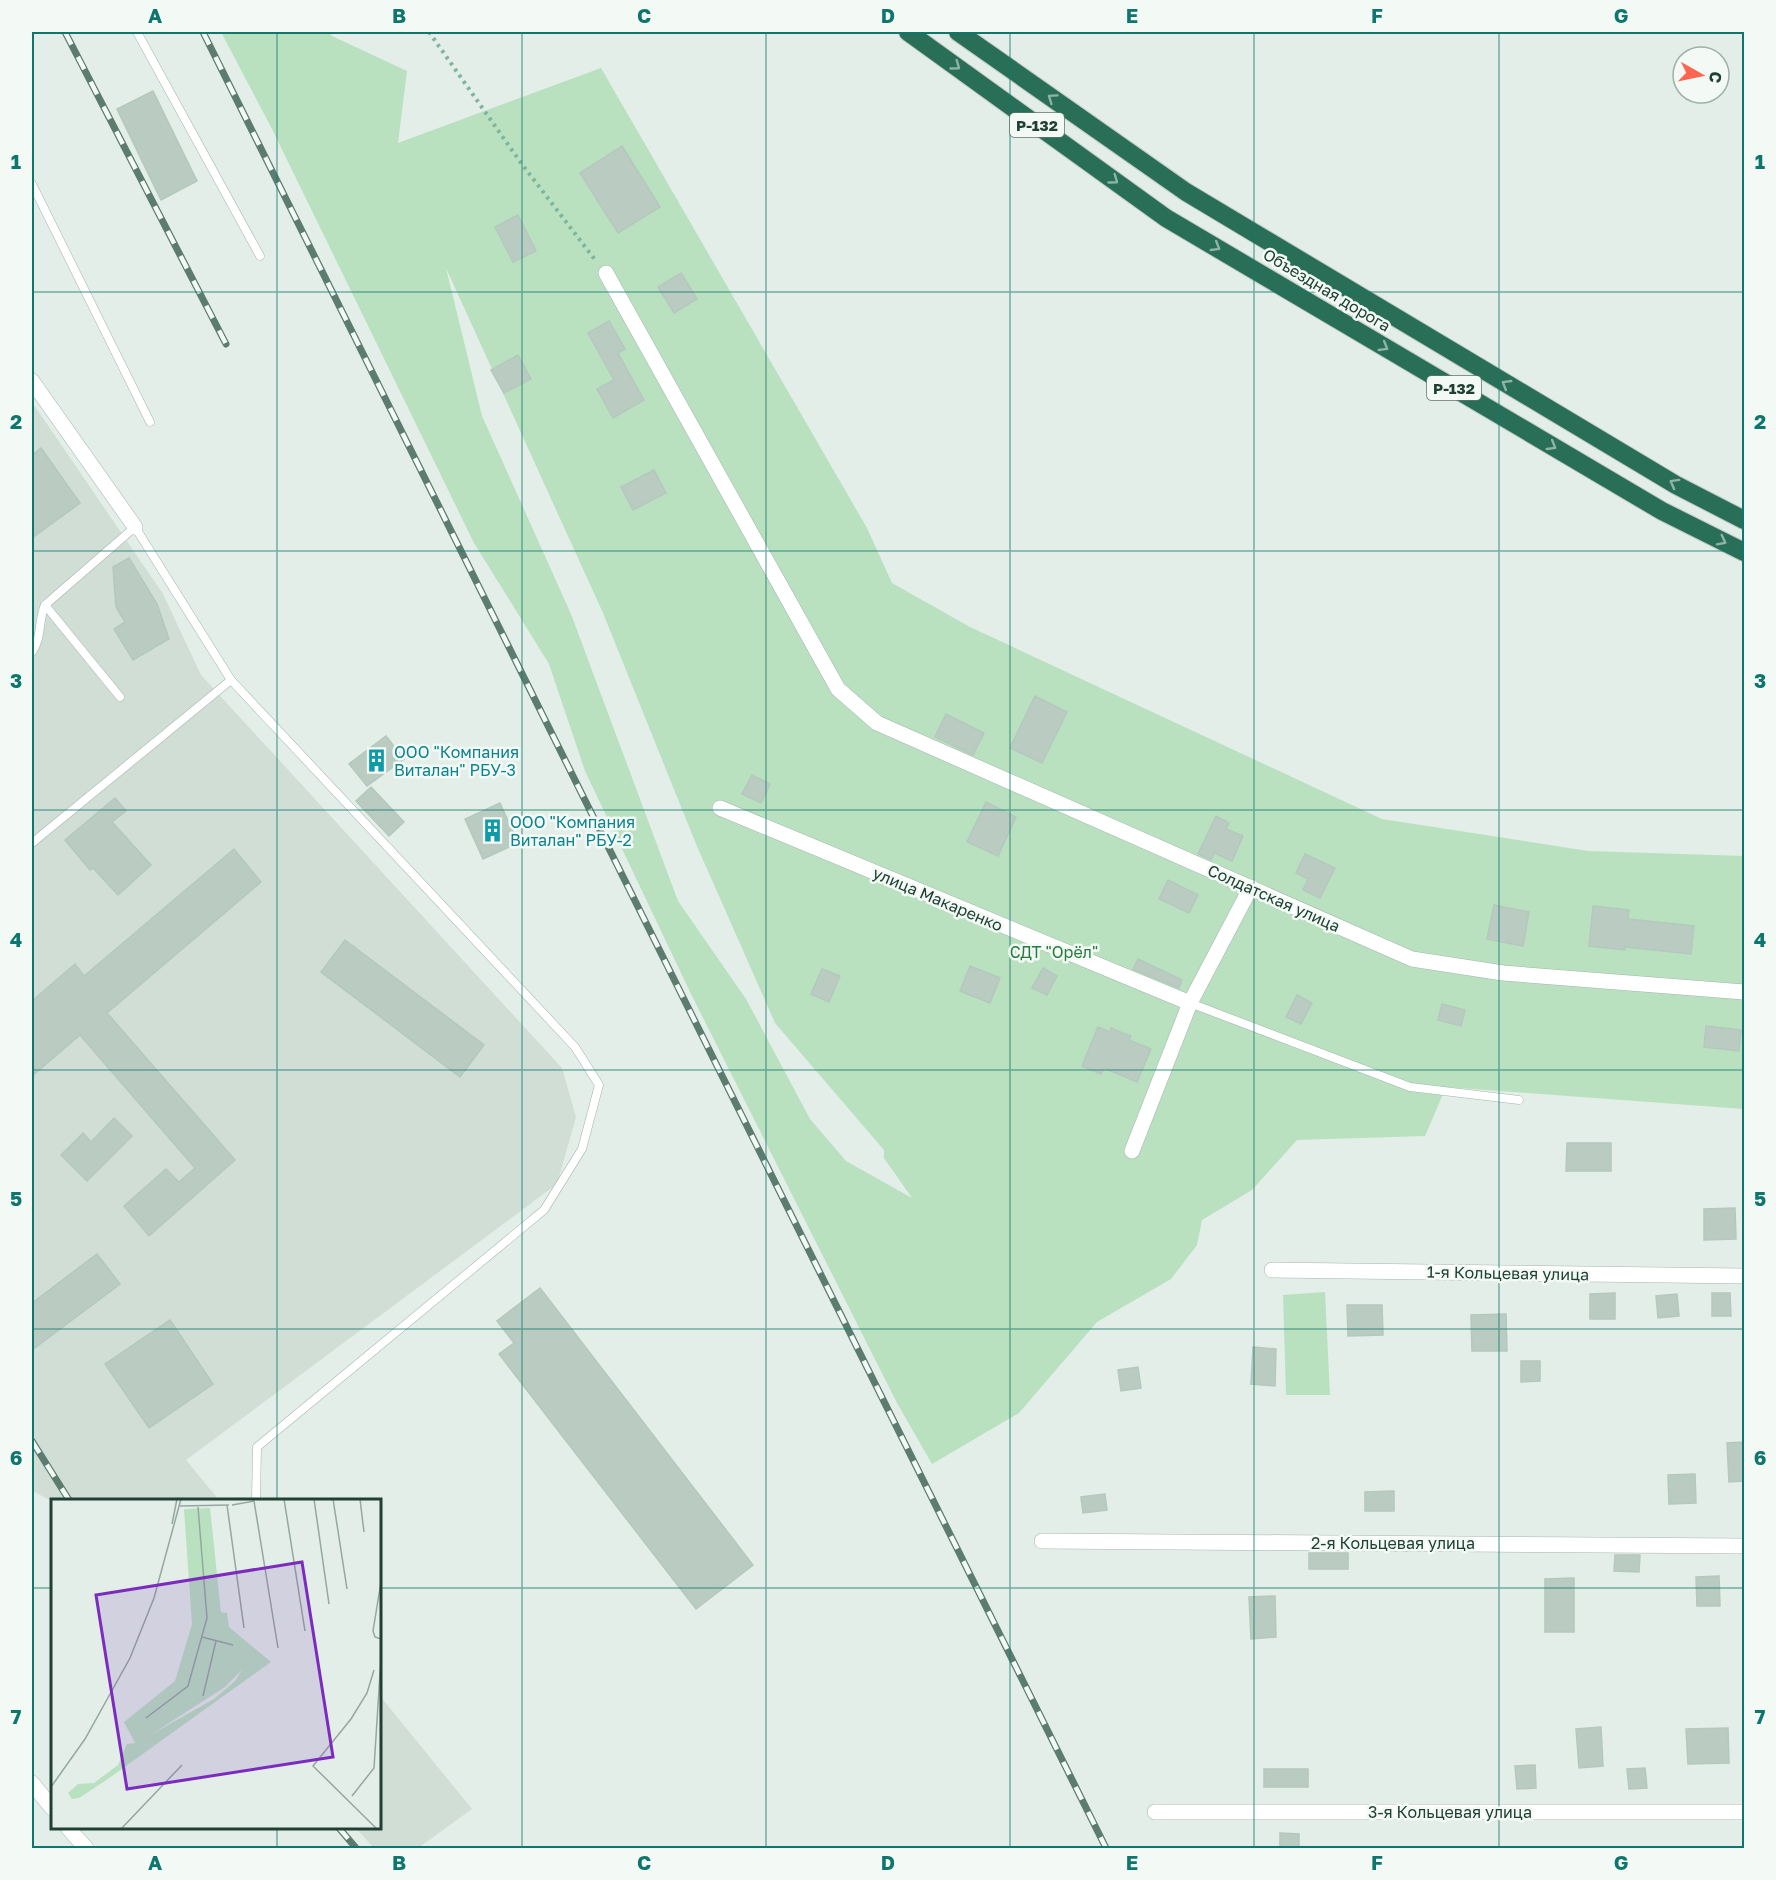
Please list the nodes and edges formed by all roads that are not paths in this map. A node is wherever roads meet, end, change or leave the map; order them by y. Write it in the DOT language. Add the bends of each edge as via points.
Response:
graph roads {
  1 [pos="136,32"];
  2 [pos="908,32"];
  3 [pos="958,32"];
  4 [pos="32,184"];
  5 [pos="260,256"];
  6 [pos="606,273"];
  7 [pos="32,381"];
  8 [pos="150,422"];
  9 [pos="1744,520"];
  10 [pos="135,527"];
  11 [pos="1744,552"];
  12 [pos="45,604"];
  13 [pos="32,652"];
  14 [pos="231,680"];
  15 [pos="120,697"];
  16 [pos="720,808"];
  17 [pos="32,843"];
  18 [pos="1251,887"];
  19 [pos="1744,992"];
  20 [pos="1190,1003"];
  21 [pos="1519,1100"];
  22 [pos="1132,1151"];
  23 [pos="1272,1270"];
  24 [pos="1744,1276"];
  25 [pos="256,1499"];
  26 [pos="1042,1540"];
  27 [pos="1744,1546"];
  28 [pos="32,1783"];
  29 [pos="51,1808"];
  30 [pos="1155,1812"];
  31 [pos="1744,1812"];
  32 [pos="70,1829"];
  33 [pos="86,1848"];
  1 -- 5 [label="lane"];
  2 -- 11 [label="highway, Объездная дорога / Р-132, one-way" via="1166,218 1662,511"];
  9 -- 3 [label="highway, Объездная дорога / Р-132, one-way" via="1676,485 1186,192"];
  4 -- 8 [label="lane"];
  6 -- 18 [label="street, Солдатская улица" via="838,689 877,723"];
  7 -- 10 [label="street"];
  10 -- 12 [label="lane"];
  10 -- 14 [label="lane"];
  12 -- 13 [label="lane"];
  12 -- 15 [label="lane"];
  14 -- 17 [label="lane"];
  14 -- 25 [label="lane" via="575,1047 599,1085 582,1149 544,1210 257,1447"];
  16 -- 20 [label="street, улица Макаренко"];
  18 -- 19 [label="street, Солдатская улица" via="1412,959 1503,973"];
  18 -- 20 [label="street"];
  20 -- 21 [label="lane" via="1410,1087"];
  20 -- 22 [label="street"];
  23 -- 24 [label="street, 1-я Кольцевая улица"];
  26 -- 27 [label="street, 2-я Кольцевая улица"];
  28 -- 29 [label="street"];
  30 -- 31 [label="street, 3-я Кольцевая улица"];
  32 -- 33 [label="street"];
}
